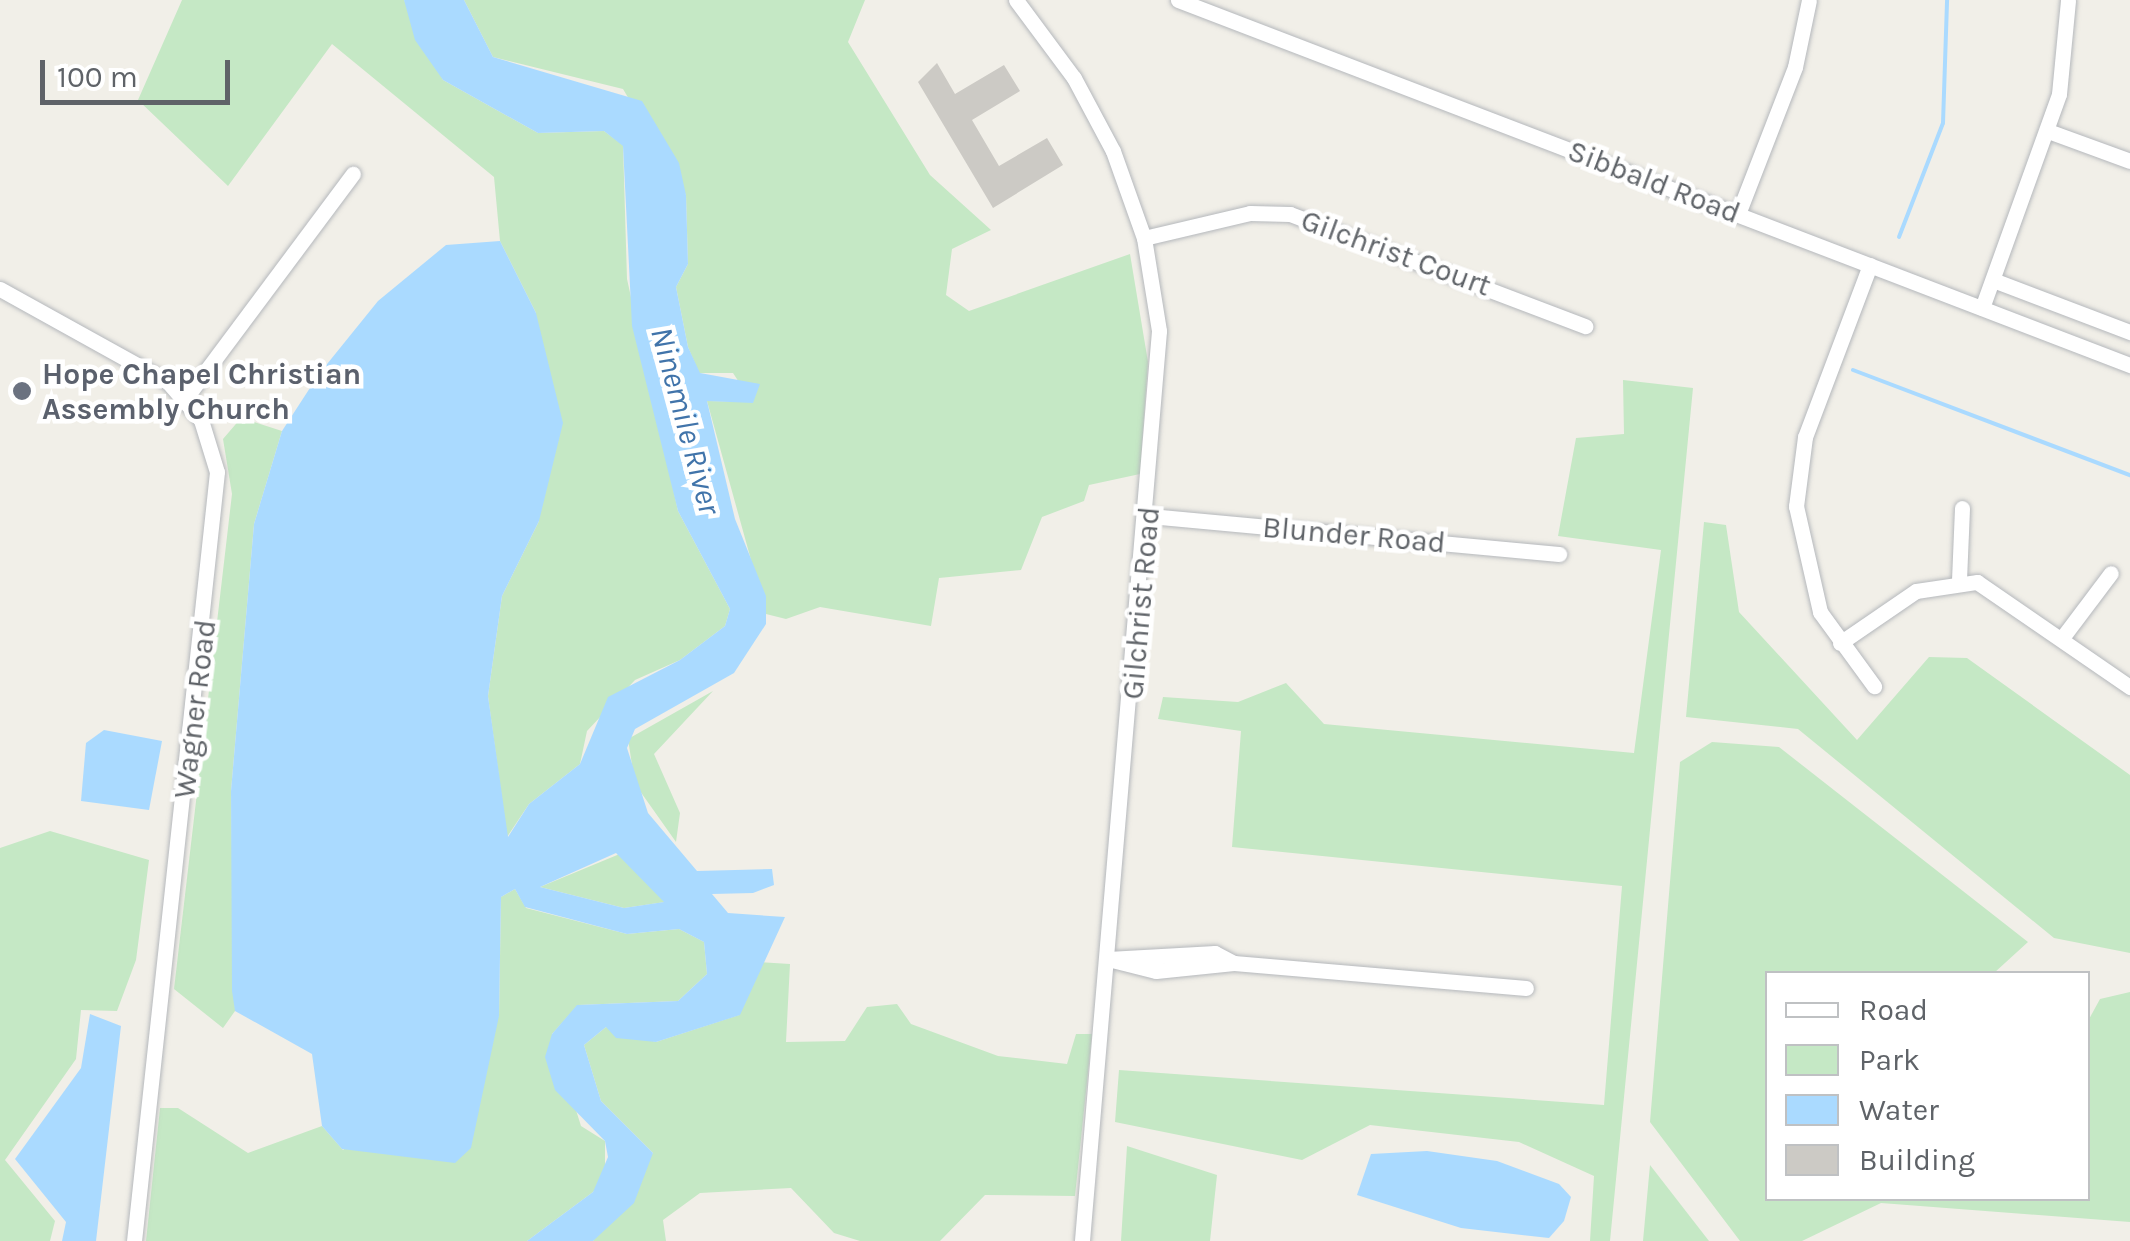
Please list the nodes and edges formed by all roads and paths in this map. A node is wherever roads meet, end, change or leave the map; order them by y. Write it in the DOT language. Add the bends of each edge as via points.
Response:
graph roads {
  1 [pos="1016,0"];
  2 [pos="1178,0"];
  3 [pos="1809,0"];
  4 [pos="2068,0"];
  5 [pos="2048,130"];
  6 [pos="2130,161"];
  7 [pos="353,174"];
  8 [pos="1738,214"];
  9 [pos="1144,238"];
  10 [pos="1870,264"];
  11 [pos="1993,280"];
  12 [pos="0,289"];
  13 [pos="1982,308"];
  14 [pos="1585,326"];
  15 [pos="2130,332"];
  16 [pos="2130,365"];
  17 [pos="185,399"];
  18 [pos="1962,508"];
  19 [pos="1149,516"];
  20 [pos="1559,554"];
  21 [pos="2111,573"];
  22 [pos="1958,580"];
  23 [pos="2062,638"];
  24 [pos="1840,643"];
  25 [pos="1874,686"];
  26 [pos="2130,687"];
  27 [pos="1108,960"];
  28 [pos="1526,988"];
  29 [pos="134,1241"];
  30 [pos="1082,1241"];
  1 -- 9 [label="street, Gilchrist Road" via="1096,114"];
  2 -- 8 [label="street, Sibbald Road"];
  3 -- 8 [label="street" via="1795,67"];
  4 -- 5 [label="street"];
  5 -- 6 [label="street"];
  5 -- 11 [label="street"];
  7 -- 17 [label="street"];
  8 -- 10 [label="street, Sibbald Road"];
  9 -- 14 [label="street, Gilchrist Court" via="1250,213 1290,214"];
  9 -- 19 [label="street, Gilchrist Road" via="1160,366"];
  10 -- 13 [label="street, Sibbald Road"];
  10 -- 24 [label="street" via="1812,415 1797,481 1808,581"];
  11 -- 13 [label="street"];
  11 -- 15 [label="street"];
  12 -- 17 [label="street, Wagner Road" via="132,358"];
  13 -- 16 [label="street, Sibbald Road"];
  17 -- 29 [label="street, Wagner Road" via="214,452 218,505"];
  18 -- 22 [label="street"];
  19 -- 20 [label="street, Blunder Road"];
  19 -- 27 [label="street, Gilchrist Road"];
  21 -- 23 [label="street"];
  22 -- 23 [label="street" via="1993,589"];
  22 -- 24 [label="street" via="1916,591"];
  23 -- 26 [label="street"];
  24 -- 25 [label="street"];
  27 -- 28 [label="street" via="1200,953 1234,963"];
  27 -- 30 [label="street, Gilchrist Road"];
}
